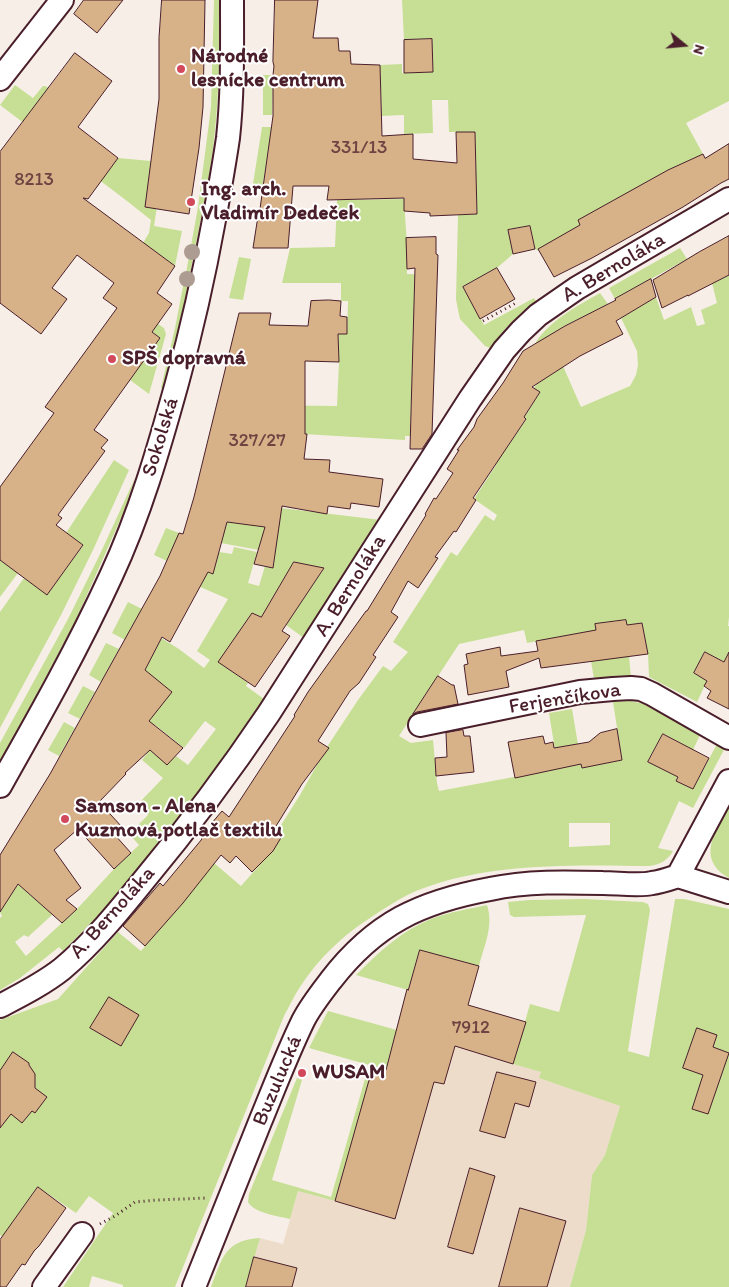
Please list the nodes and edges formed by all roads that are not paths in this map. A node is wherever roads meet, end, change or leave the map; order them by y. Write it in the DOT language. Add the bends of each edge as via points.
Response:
graph roads {
  1 [pos="62,0"];
  2 [pos="232,0"];
  3 [pos="0,79"];
  4 [pos="729,199"];
  5 [pos="420,725"];
  6 [pos="729,738"];
  7 [pos="729,780"];
  8 [pos="0,786"];
  9 [pos="678,876"];
  10 [pos="729,892"];
  11 [pos="0,1006"];
  12 [pos="82,1234"];
  13 [pos="44,1287"];
  14 [pos="194,1287"];
  1 -- 3 [label="street"];
  2 -- 8 [label="street, Sokolská" via="233,60 226,147 197,308 167,421 147,486 112,576 80,642"];
  4 -- 11 [label="street, A. Bernoláka" via="577,288 521,331 475,393 270,713 181,836 85,949 60,970"];
  5 -- 6 [label="street, Ferjenčíkova" via="580,692 631,688 652,694"];
  7 -- 9 [label="street"];
  9 -- 10 [label="street"];
  9 -- 14 [label="street, Buzulucká" via="651,884 566,882 492,888 425,906 376,933 340,968 304,1019"];
  12 -- 13 [label="street"];
}
